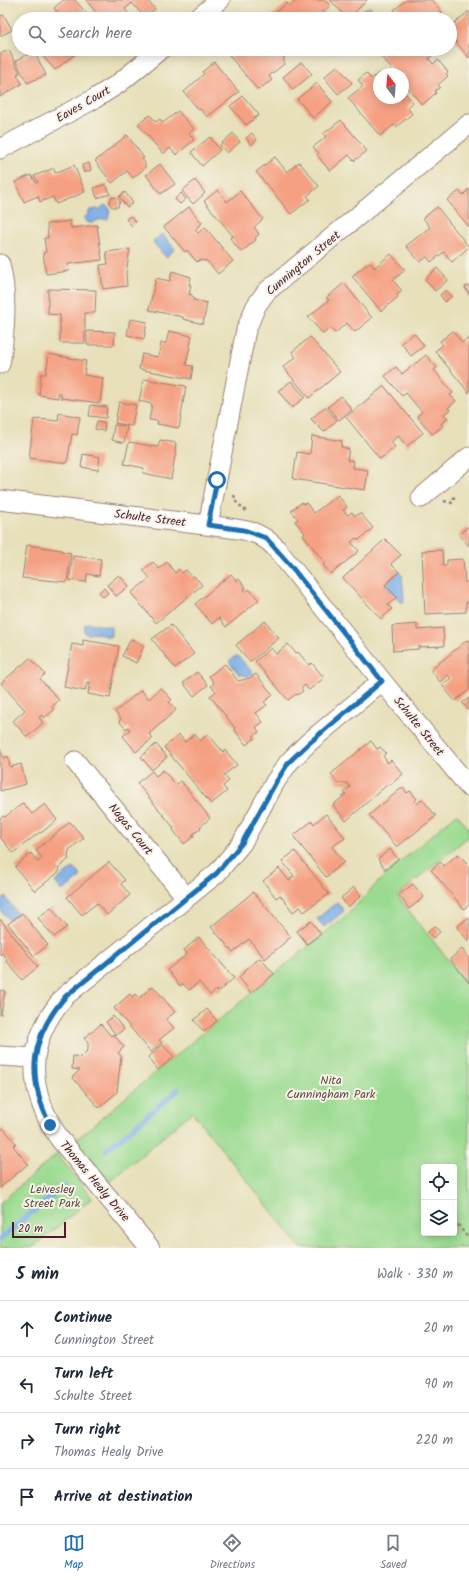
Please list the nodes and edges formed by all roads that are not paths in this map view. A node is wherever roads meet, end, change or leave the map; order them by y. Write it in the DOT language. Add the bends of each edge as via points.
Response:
graph roads {
  1 [pos="220,0"];
  2 [pos="205,12"];
  3 [pos="152,56"];
  4 [pos="469,124"];
  5 [pos="0,149"];
  6 [pos="0,264"];
  7 [pos="0,364"];
  8 [pos="469,457"];
  9 [pos="421,498"];
  10 [pos="0,500"];
  11 [pos="208,525"];
  12 [pos="382,681"];
  13 [pos="75,761"];
  14 [pos="469,787"];
  15 [pos="186,897"];
  16 [pos="0,1056"];
  17 [pos="34,1058"];
  18 [pos="150,1248"];
  1 -- 2 [label="street"];
  3 -- 5 [label="street, Eaves Court" via="118,84"];
  4 -- 11 [label="street, Cunnington Street" via="266,292 256,306 246,330"];
  6 -- 7 [label="street" via="5,293 5,315"];
  8 -- 9 [label="street"];
  10 -- 11 [label="street, Schulte Street"];
  11 -- 12 [label="street, Schulte Street" via="244,530 266,538"];
  12 -- 14 [label="street, Schulte Street"];
  12 -- 15 [label="street, Thomas Healy Drive" via="289,762 242,843 217,873"];
  13 -- 15 [label="street, Nagas Court"];
  15 -- 17 [label="street, Thomas Healy Drive" via="66,996 45,1025"];
  16 -- 17 [label="street"];
  17 -- 18 [label="street, Thomas Healy Drive" via="38,1094 50,1125"];
}
